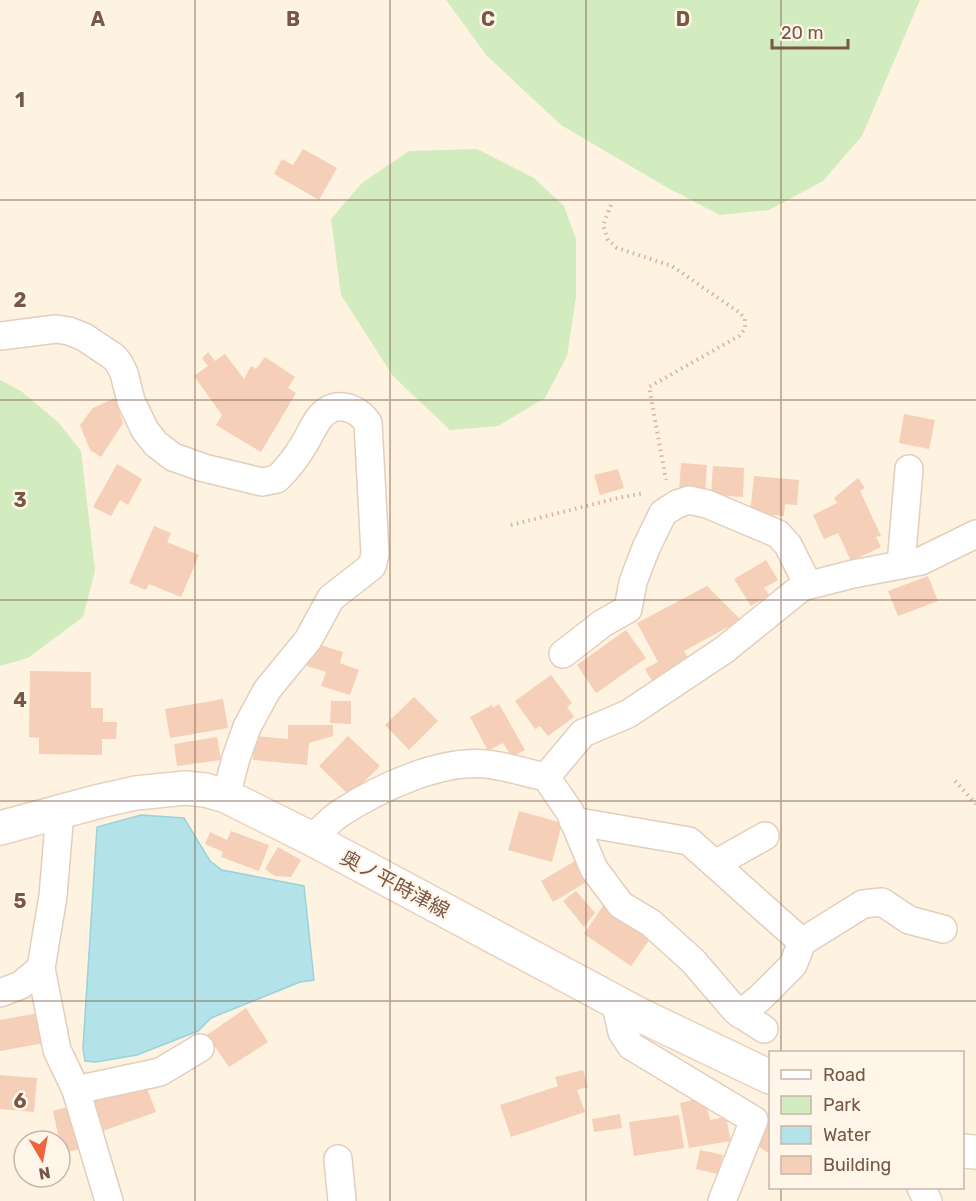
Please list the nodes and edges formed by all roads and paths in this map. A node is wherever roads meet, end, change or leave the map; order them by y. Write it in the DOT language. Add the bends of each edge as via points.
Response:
graph roads {
  1 [pos="611,205"];
  2 [pos="0,336"];
  3 [pos="909,469"];
  4 [pos="670,499"];
  5 [pos="511,525"];
  6 [pos="976,534"];
  7 [pos="901,565"];
  8 [pos="808,585"];
  9 [pos="563,654"];
  10 [pos="546,777"];
  11 [pos="955,782"];
  12 [pos="226,796"];
  13 [pos="976,804"];
  14 [pos="60,812"];
  15 [pos="573,821"];
  16 [pos="0,828"];
  17 [pos="765,836"];
  18 [pos="312,839"];
  19 [pos="715,864"];
  20 [pos="944,929"];
  21 [pos="802,942"];
  22 [pos="41,968"];
  23 [pos="0,993"];
  24 [pos="615,1001"];
  25 [pos="740,1014"];
  26 [pos="764,1029"];
  27 [pos="200,1048"];
  28 [pos="769,1076"];
  29 [pos="76,1090"];
  30 [pos="338,1159"];
  31 [pos="109,1201"];
  32 [pos="342,1201"];
  33 [pos="722,1201"];
  1 -- 4 [label="path" via="603,225 608,240 617,248 672,266 745,319 745,329 739,336 649,387"];
  2 -- 12 [label="street" via="56,329 84,337 119,363 131,401 156,444 173,457 262,482 277,479 325,412 354,409 368,423 375,554 372,566 331,598 308,640 267,690 236,758"];
  3 -- 7 [label="street"];
  4 -- 5 [label="path" via="618,498"];
  4 -- 8 [label="street" via="707,504 778,534 788,545"];
  4 -- 9 [label="street" via="633,582 628,609"];
  6 -- 7 [label="street" via="921,561"];
  7 -- 8 [label="street"];
  8 -- 10 [label="street" via="724,650 628,714 583,733"];
  10 -- 15 [label="street"];
  10 -- 18 [label="street" via="487,764 459,764 433,770 383,790 338,815"];
  11 -- 13 [label="path"];
  12 -- 14 [label="main road, 奥ノ平時津線" via="185,788 136,793"];
  12 -- 18 [label="main road, 奥ノ平時津線"];
  14 -- 16 [label="main road, 奥ノ平時津線"];
  14 -- 22 [label="street" via="53,896"];
  15 -- 19 [label="street" via="689,841"];
  15 -- 25 [label="street" via="594,869 621,905 668,938"];
  17 -- 19 [label="street"];
  18 -- 24 [label="main road, 奥ノ平時津線"];
  19 -- 21 [label="street"];
  20 -- 21 [label="street" via="909,920 882,902 863,904"];
  21 -- 25 [label="street" via="793,965"];
  22 -- 23 [label="street" via="21,985"];
  22 -- 29 [label="street" via="57,1050"];
  24 -- 28 [label="main road, 奥ノ平時津線"];
  24 -- 33 [label="street" via="622,1032 631,1046 754,1120"];
  25 -- 26 [label="street"];
  27 -- 29 [label="street" via="160,1072"];
  29 -- 31 [label="street"];
  30 -- 32 [label="street"];
}
